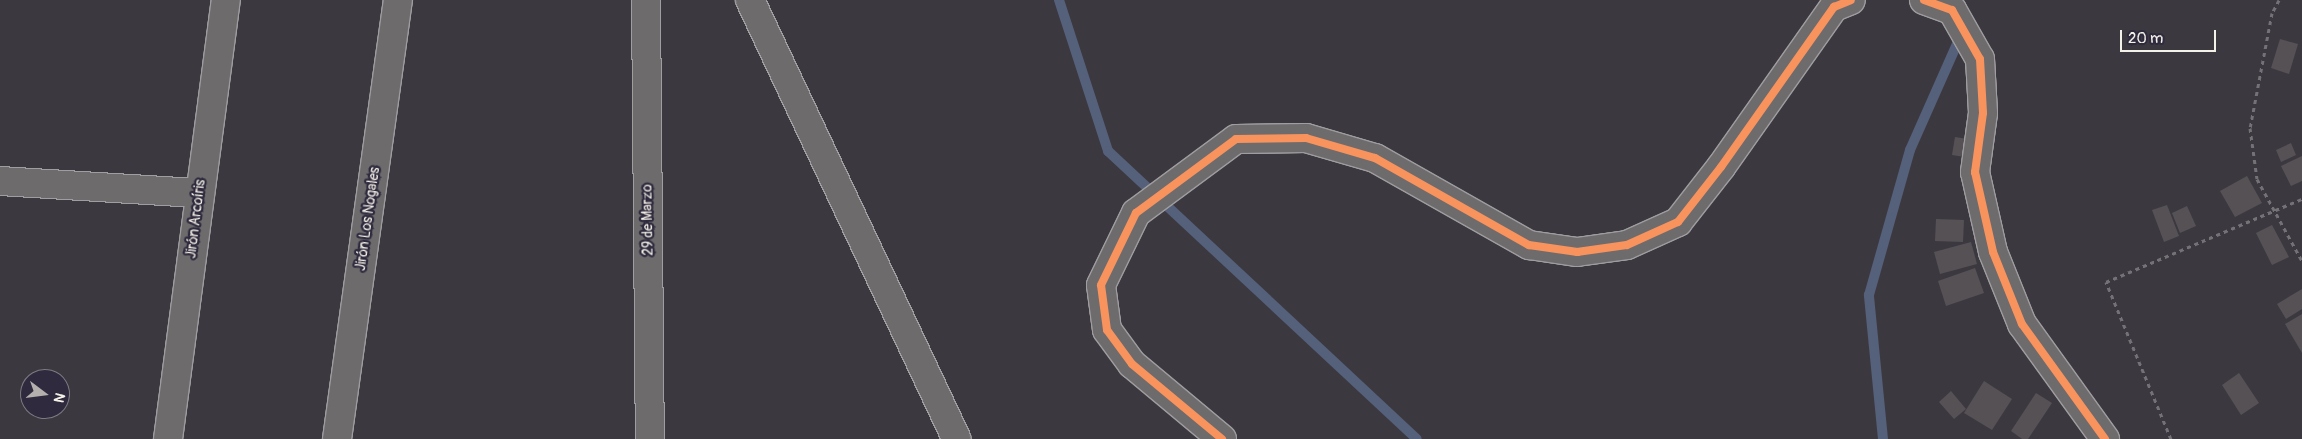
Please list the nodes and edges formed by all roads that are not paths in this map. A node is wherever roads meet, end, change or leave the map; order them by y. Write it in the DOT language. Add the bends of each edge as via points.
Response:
graph roads {
  1 [pos="226,0"];
  2 [pos="398,0"];
  3 [pos="646,0"];
  4 [pos="750,0"];
  5 [pos="1851,0"];
  6 [pos="1924,0"];
  7 [pos="0,181"];
  8 [pos="200,193"];
  9 [pos="168,439"];
  10 [pos="337,439"];
  11 [pos="650,439"];
  12 [pos="957,439"];
  13 [pos="1222,439"];
  14 [pos="2105,439"];
  1 -- 8 [label="street, Jirón Arcoíris"];
  2 -- 10 [label="street, Jirón Los Nogales"];
  3 -- 11 [label="street, 29 de Marzo"];
  4 -- 12 [label="street"];
  5 -- 13 [label="street" via="1834,7 1678,222 1627,245 1577,252 1529,245 1375,158 1306,138 1236,139 1136,213 1101,285 1107,330 1132,364"];
  6 -- 14 [label="street" via="1952,10 1980,58 1983,113 1975,172 1993,252 2022,324"];
  7 -- 8 [label="street"];
  8 -- 9 [label="street, Jirón Arcoíris"];
}
